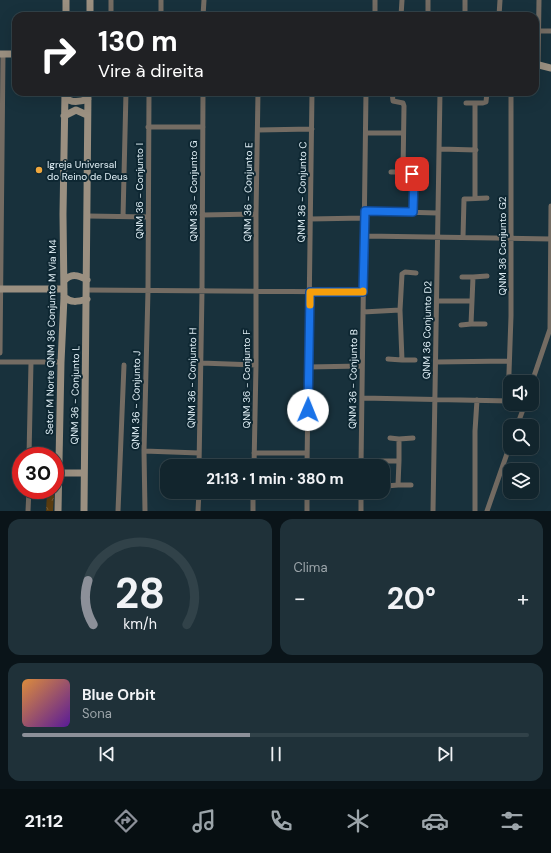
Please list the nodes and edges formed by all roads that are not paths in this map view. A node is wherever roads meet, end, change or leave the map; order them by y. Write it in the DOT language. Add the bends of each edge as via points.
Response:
graph roads {
  1 [pos="66,0"];
  2 [pos="90,0"];
  3 [pos="111,0"];
  4 [pos="161,0"];
  5 [pos="204,0"];
  6 [pos="375,0"];
  7 [pos="402,0"];
  8 [pos="428,0"];
  9 [pos="465,0"];
  10 [pos="500,0"];
  11 [pos="539,0"];
  12 [pos="66,12"];
  13 [pos="90,12"];
  14 [pos="111,12"];
  15 [pos="161,12"];
  16 [pos="203,12"];
  17 [pos="375,12"];
  18 [pos="401,12"];
  19 [pos="428,12"];
  20 [pos="465,12"];
  21 [pos="500,12"];
  22 [pos="539,12"];
  23 [pos="539,32"];
  24 [pos="551,32"];
  25 [pos="2,54"];
  26 [pos="539,65"];
  27 [pos="551,68"];
  28 [pos="65,96"];
  29 [pos="66,96"];
  30 [pos="86,96"];
  31 [pos="88,96"];
  32 [pos="126,96"];
  33 [pos="149,96"];
  34 [pos="203,96"];
  35 [pos="258,96"];
  36 [pos="312,96"];
  37 [pos="366,96"];
  38 [pos="392,96"];
  39 [pos="440,96"];
  40 [pos="487,96"];
  41 [pos="511,96"];
  42 [pos="466,103"];
  43 [pos="475,103"];
  44 [pos="87,115"];
  45 [pos="64,116"];
  46 [pos="1,126"];
  47 [pos="148,127"];
  48 [pos="203,128"];
  49 [pos="312,129"];
  50 [pos="258,130"];
  51 [pos="366,133"];
  52 [pos="403,133"];
  53 [pos="440,149"];
  54 [pos="476,150"];
  55 [pos="391,172"];
  56 [pos="403,172"];
  57 [pos="475,198"];
  58 [pos="487,198"];
  59 [pos="551,206"];
  60 [pos="365,211"];
  61 [pos="413,212"];
  62 [pos="437,213"];
  63 [pos="256,214"];
  64 [pos="202,215"];
  65 [pos="88,216"];
  66 [pos="123,216"];
  67 [pos="148,217"];
  68 [pos="365,218"];
  69 [pos="310,219"];
  70 [pos="365,236"];
  71 [pos="437,237"];
  72 [pos="463,238"];
  73 [pos="510,238"];
  74 [pos="551,239"];
  75 [pos="416,273"];
  76 [pos="487,276"];
  77 [pos="462,277"];
  78 [pos="473,277"];
  79 [pos="87,280"];
  80 [pos="64,281"];
  81 [pos="1,289"];
  82 [pos="87,290"];
  83 [pos="148,290"];
  84 [pos="202,291"];
  85 [pos="255,292"];
  86 [pos="310,292"];
  87 [pos="363,292"];
  88 [pos="64,293"];
  89 [pos="86,299"];
  90 [pos="437,301"];
  91 [pos="472,301"];
  92 [pos="400,310"];
  93 [pos="363,312"];
  94 [pos="471,324"];
  95 [pos="485,324"];
  96 [pos="460,325"];
  97 [pos="550,329"];
  98 [pos="0,353"];
  99 [pos="388,360"];
  100 [pos="402,360"];
  101 [pos="416,360"];
  102 [pos="509,361"];
  103 [pos="0,362"];
  104 [pos="31,362"];
  105 [pos="61,362"];
  106 [pos="436,362"];
  107 [pos="201,363"];
  108 [pos="124,365"];
  109 [pos="256,365"];
  110 [pos="362,366"];
  111 [pos="308,367"];
  112 [pos="509,375"];
  113 [pos="534,375"];
  114 [pos="362,398"];
  115 [pos="435,398"];
  116 [pos="477,400"];
  117 [pos="503,401"];
  118 [pos="390,438"];
  119 [pos="399,438"];
  120 [pos="413,438"];
  121 [pos="29,447"];
  122 [pos="59,447"];
  123 [pos="144,451"];
  124 [pos="199,453"];
  125 [pos="254,453"];
  126 [pos="307,454"];
  127 [pos="506,455"];
  128 [pos="199,459"];
  129 [pos="254,459"];
  130 [pos="307,459"];
  131 [pos="361,459"];
  132 [pos="399,461"];
  133 [pos="390,462"];
  134 [pos="64,473"];
  135 [pos="84,473"];
  136 [pos="398,485"];
  137 [pos="411,485"];
  138 [pos="390,486"];
  139 [pos="29,499"];
  140 [pos="58,499"];
  141 [pos="198,499"];
  142 [pos="254,499"];
  143 [pos="307,499"];
  144 [pos="361,499"];
  145 [pos="28,511"];
  146 [pos="58,511"];
  147 [pos="84,511"];
  148 [pos="118,511"];
  149 [pos="145,511"];
  150 [pos="198,511"];
  151 [pos="253,511"];
  152 [pos="307,511"];
  153 [pos="361,511"];
  154 [pos="433,511"];
  155 [pos="475,511"];
  156 [pos="486,511"];
  1 -- 12 [label="main road"];
  2 -- 13 [label="main road"];
  3 -- 14 [label="street"];
  4 -- 15 [label="street"];
  5 -- 16 [label="street"];
  6 -- 17 [label="street"];
  7 -- 18 [label="street"];
  8 -- 19 [label="street"];
  9 -- 20 [label="street"];
  10 -- 21 [label="street"];
  11 -- 22 [label="street"];
  23 -- 24 [label="street"];
  25 -- 46 [label="street"];
  26 -- 27 [label="main road"];
  28 -- 45 [label="main road, Setor M Norte QNM 36 Conjunto M Via M4"];
  29 -- 30 [label="main road" via="73,102"];
  31 -- 44 [label="main road, QNM 36 - Conjunto L"];
  32 -- 66 [label="street"];
  33 -- 47 [label="street, QNM 36 - Conjunto I"];
  34 -- 48 [label="street, QNM 36 - Conjunto G"];
  35 -- 50 [label="street, QNM 36 - Conjunto E"];
  36 -- 49 [label="street, QNM 36 - Conjunto C"];
  37 -- 51 [label="street, QNM 36 - Conjunto B"];
  38 -- 52 [label="street" via="393,101 404,104"];
  39 -- 53 [label="street, QNM 36 Conjunto D2"];
  40 -- 43 [label="street" via="486,102"];
  41 -- 73 [label="street, QNM 36 Conjunto G2"];
  42 -- 43 [label="street"];
  43 -- 54 [label="street"];
  44 -- 45 [label="main road" via="76,110"];
  44 -- 65 [label="main road, QNM 36 - Conjunto L"];
  45 -- 80 [label="main road, Setor M Norte QNM 36 Conjunto M Via M4"];
  46 -- 81 [label="street"];
  47 -- 48 [label="street"];
  47 -- 67 [label="street, QNM 36 - Conjunto I"];
  48 -- 64 [label="street, QNM 36 - Conjunto G"];
  49 -- 50 [label="street"];
  49 -- 69 [label="street, QNM 36 - Conjunto C"];
  50 -- 63 [label="street, QNM 36 - Conjunto E"];
  51 -- 52 [label="street"];
  51 -- 60 [label="street, QNM 36 - Conjunto B"];
  52 -- 56 [label="street"];
  53 -- 54 [label="street"];
  53 -- 62 [label="street, QNM 36 Conjunto D2"];
  54 -- 57 [label="street"];
  55 -- 56 [label="street"];
  56 -- 61 [label="street" via="414,177"];
  57 -- 58 [label="street"];
  57 -- 72 [label="street" via="463,200"];
  59 -- 74 [label="street"];
  60 -- 61 [label="street"];
  60 -- 68 [label="street, QNM 36 - Conjunto B"];
  61 -- 62 [label="street"];
  62 -- 71 [label="street, QNM 36 Conjunto D2"];
  63 -- 64 [label="street"];
  63 -- 85 [label="street, QNM 36 - Conjunto E"];
  64 -- 84 [label="street, QNM 36 - Conjunto G"];
  65 -- 66 [label="street"];
  65 -- 79 [label="main road, QNM 36 - Conjunto L"];
  66 -- 67 [label="street"];
  67 -- 83 [label="street, QNM 36 - Conjunto I"];
  68 -- 69 [label="street"];
  68 -- 70 [label="street, QNM 36 - Conjunto B"];
  69 -- 86 [label="street, QNM 36 - Conjunto C"];
  70 -- 71 [label="street"];
  70 -- 87 [label="street, QNM 36 - Conjunto B"];
  71 -- 72 [label="street"];
  71 -- 90 [label="street, QNM 36 Conjunto D2"];
  72 -- 73 [label="street"];
  73 -- 74 [label="street"];
  73 -- 102 [label="street, QNM 36 Conjunto G2"];
  74 -- 97 [label="street"];
  75 -- 92 [label="street" via="402,274"];
  76 -- 78 [label="street"];
  77 -- 78 [label="street"];
  78 -- 91 [label="street"];
  79 -- 80 [label="main road" via="71,275"];
  79 -- 82 [label="main road, QNM 36 - Conjunto L"];
  80 -- 88 [label="main road, Setor M Norte QNM 36 Conjunto M Via M4"];
  81 -- 88 [label="main road"];
  81 -- 98 [label="street"];
  82 -- 83 [label="street"];
  82 -- 89 [label="main road, QNM 36 - Conjunto L"];
  83 -- 84 [label="street"];
  83 -- 123 [label="street, QNM 36 - Conjunto J"];
  84 -- 85 [label="street"];
  84 -- 107 [label="street, QNM 36 - Conjunto H"];
  85 -- 86 [label="street"];
  85 -- 109 [label="street, QNM 36 - Conjunto F"];
  86 -- 87 [label="street"];
  86 -- 111 [label="street, QNM 36 - Conjunto C"];
  87 -- 93 [label="street, QNM 36 - Conjunto B"];
  88 -- 89 [label="main road" via="68,300 73,302"];
  88 -- 105 [label="main road, Setor M Norte QNM 36 Conjunto M Via M4"];
  89 -- 135 [label="main road, QNM 36 - Conjunto L"];
  90 -- 91 [label="street"];
  90 -- 106 [label="street, QNM 36 Conjunto D2"];
  91 -- 94 [label="street"];
  92 -- 93 [label="street"];
  92 -- 100 [label="street"];
  93 -- 110 [label="street, QNM 36 - Conjunto B"];
  94 -- 95 [label="street"];
  94 -- 96 [label="street"];
  97 -- 113 [label="street"];
  99 -- 100 [label="street"];
  100 -- 101 [label="street"];
  102 -- 106 [label="street"];
  102 -- 112 [label="street, QNM 36 Conjunto G2"];
  103 -- 104 [label="street"];
  104 -- 105 [label="street"];
  104 -- 121 [label="street"];
  105 -- 122 [label="main road, Setor M Norte QNM 36 Conjunto M Via M4"];
  106 -- 115 [label="street, QNM 36 Conjunto D2"];
  107 -- 109 [label="street"];
  107 -- 124 [label="street, QNM 36 - Conjunto H"];
  108 -- 148 [label="street"];
  109 -- 125 [label="street, QNM 36 - Conjunto F"];
  110 -- 111 [label="street"];
  110 -- 114 [label="street, QNM 36 - Conjunto B"];
  111 -- 126 [label="street, QNM 36 - Conjunto C"];
  114 -- 115 [label="street"];
  114 -- 131 [label="street, QNM 36 - Conjunto B"];
  115 -- 116 [label="street"];
  115 -- 154 [label="street, QNM 36 Conjunto D2"];
  116 -- 117 [label="street"];
  116 -- 155 [label="street"];
  118 -- 119 [label="street"];
  119 -- 120 [label="street"];
  119 -- 132 [label="street"];
  123 -- 124 [label="street"];
  123 -- 149 [label="street, QNM 36 - Conjunto J"];
  124 -- 128 [label="street, QNM 36 - Conjunto H"];
  125 -- 126 [label="street"];
  125 -- 129 [label="street, QNM 36 - Conjunto F"];
  126 -- 130 [label="street, QNM 36 - Conjunto C"];
  127 -- 156 [label="street"];
  132 -- 133 [label="street"];
  132 -- 136 [label="street"];
  134 -- 135 [label="main road"];
  135 -- 147 [label="main road, QNM 36 - Conjunto L"];
  136 -- 137 [label="street"];
  136 -- 138 [label="street"];
  139 -- 145 [label="street"];
  140 -- 146 [label="main road, Setor M Norte QNM 36 Conjunto M Via M4"];
  141 -- 150 [label="street"];
  142 -- 151 [label="street"];
  143 -- 152 [label="street"];
  144 -- 153 [label="street"];
}
